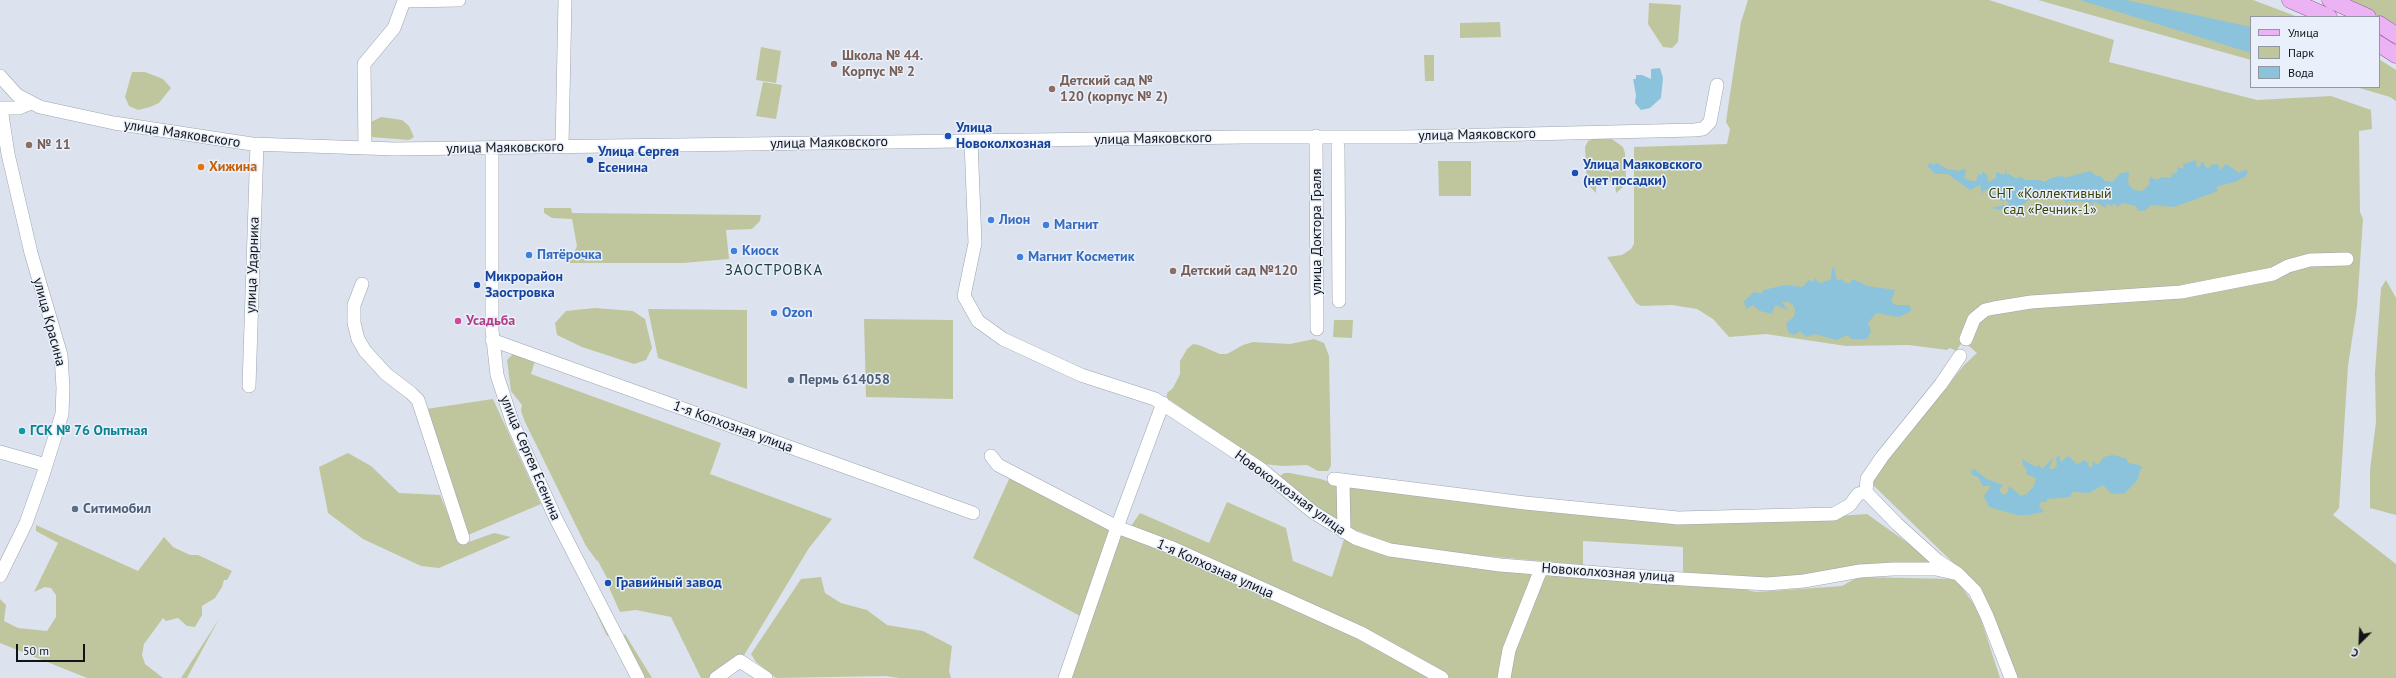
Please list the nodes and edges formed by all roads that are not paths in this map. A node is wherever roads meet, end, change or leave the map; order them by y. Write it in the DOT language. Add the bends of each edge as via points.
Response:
graph roads {
  1 [pos="459,0"];
  2 [pos="565,0"];
  3 [pos="2290,0"];
  4 [pos="2330,0"];
  5 [pos="2327,16"];
  6 [pos="2366,16"];
  7 [pos="2380,25"];
  8 [pos="2396,35"];
  9 [pos="2380,45"];
  10 [pos="2396,55"];
  11 [pos="0,76"];
  12 [pos="1717,84"];
  13 [pos="31,103"];
  14 [pos="0,108"];
  15 [pos="1316,136"];
  16 [pos="971,141"];
  17 [pos="257,144"];
  18 [pos="562,146"];
  19 [pos="1338,147"];
  20 [pos="365,148"];
  21 [pos="492,149"];
  22 [pos="2347,259"];
  23 [pos="362,284"];
  24 [pos="1339,300"];
  25 [pos="1317,328"];
  26 [pos="1966,339"];
  27 [pos="492,340"];
  28 [pos="1960,356"];
  29 [pos="249,386"];
  30 [pos="1163,403"];
  31 [pos="0,452"];
  32 [pos="991,456"];
  33 [pos="46,465"];
  34 [pos="1866,492"];
  35 [pos="973,513"];
  36 [pos="1117,527"];
  37 [pos="1344,532"];
  38 [pos="463,538"];
  39 [pos="1541,569"];
  40 [pos="1958,574"];
  41 [pos="0,576"];
  42 [pos="638,678"];
  43 [pos="716,678"];
  44 [pos="766,678"];
  45 [pos="1065,678"];
  46 [pos="1442,678"];
  47 [pos="1504,678"];
  48 [pos="2011,678"];
  1 -- 20 [label="street" via="404,1 394,28 364,64"];
  2 -- 18 [label="street"];
  3 -- 5 [label="main road"];
  4 -- 6 [label="main road"];
  7 -- 8 [label="main road"];
  9 -- 10 [label="main road"];
  11 -- 13 [label="street, улица Маяковского" via="12,91"];
  12 -- 15 [label="street, улица Маяковского" via="1711,120 1703,129 1405,137"];
  13 -- 14 [label="street" via="19,108"];
  13 -- 17 [label="street, улица Маяковского" via="52,111 114,123"];
  14 -- 33 [label="street, улица Красина" via="31,253 62,365 62,414"];
  15 -- 16 [label="street, улица Маяковского"];
  15 -- 25 [label="street, улица Доктора Граля"];
  16 -- 18 [label="street, улица Маяковского"];
  16 -- 30 [label="street, Новоколхозная улица" via="975,243 964,296 978,321 1003,339 1081,375 1155,398"];
  17 -- 20 [label="street, улица Маяковского"];
  17 -- 29 [label="street, улица Ударника"];
  18 -- 21 [label="street, улица Маяковского"];
  19 -- 24 [label="street, улица Доктора Граля"];
  20 -- 21 [label="street, улица Маяковского"];
  21 -- 27 [label="street, улица Сергея Есенина"];
  22 -- 26 [label="street" via="2310,260 2288,266 2273,274 2181,292 2031,302 1989,309 1972,322"];
  23 -- 38 [label="street" via="354,315 358,339 365,351 386,374 418,400"];
  27 -- 35 [label="street, 1-я Колхозная улица"];
  27 -- 42 [label="street, улица Сергея Есенина" via="497,375 520,440 555,517"];
  28 -- 34 [label="street" via="1941,384 1882,457 1867,479"];
  30 -- 36 [label="street"];
  30 -- 37 [label="street, Новоколхозная улица" via="1260,469 1313,512"];
  31 -- 33 [label="street"];
  32 -- 36 [label="street, 1-я Колхозная улица" via="998,465"];
  33 -- 41 [label="street, улица Красина" via="26,523"];
  34 -- 37 [label="street" via="1858,494 1850,506 1834,514 1678,518 1525,503 1339,480"];
  34 -- 40 [label="street" via="1938,561"];
  36 -- 45 [label="street"];
  36 -- 46 [label="street, 1-я Колхозная улица" via="1170,547 1361,633"];
  37 -- 39 [label="street, Новоколхозная улица" via="1368,544 1390,550"];
  39 -- 40 [label="street, Новоколхозная улица" via="1767,584 1893,569 1936,570"];
  39 -- 47 [label="street" via="1509,650"];
  40 -- 48 [label="street" via="1975,591"];
  43 -- 44 [label="street" via="740,661"];
}
